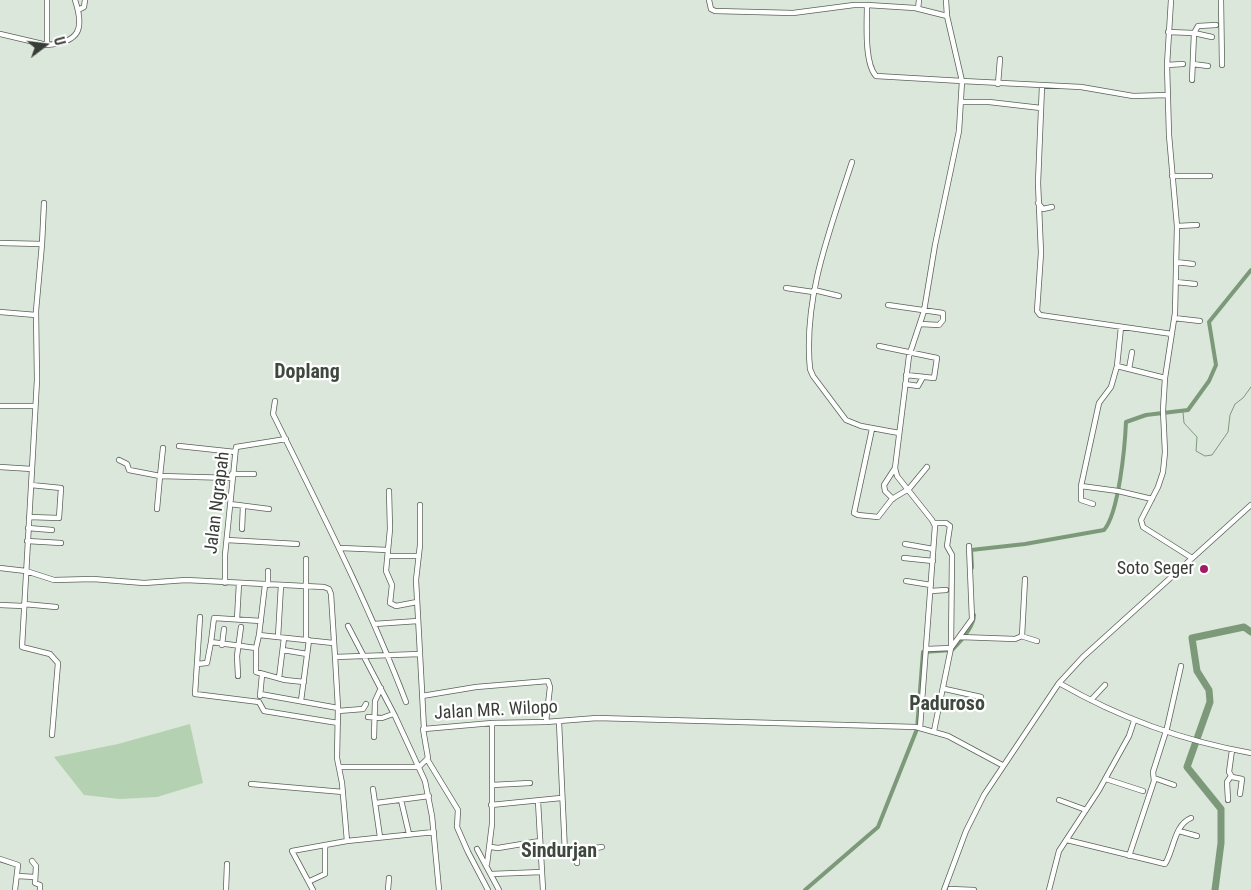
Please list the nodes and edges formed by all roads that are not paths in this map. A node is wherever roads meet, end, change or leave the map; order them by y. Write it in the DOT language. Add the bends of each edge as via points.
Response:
graph roads {
  1 [pos="47,0"];
  2 [pos="75,0"];
  3 [pos="85,0"];
  4 [pos="709,0"];
  5 [pos="919,0"];
  6 [pos="946,0"];
  7 [pos="1171,0"];
  8 [pos="1221,0"];
  9 [pos="868,5"];
  10 [pos="918,9"];
  11 [pos="78,10"];
  12 [pos="947,16"];
  13 [pos="1216,26"];
  14 [pos="1168,32"];
  15 [pos="0,34"];
  16 [pos="1194,34"];
  17 [pos="1212,37"];
  18 [pos="46,45"];
  19 [pos="1000,59"];
  20 [pos="1183,64"];
  21 [pos="1193,64"];
  22 [pos="1167,65"];
  23 [pos="1222,65"];
  24 [pos="1208,66"];
  25 [pos="1192,80"];
  26 [pos="962,81"];
  27 [pos="998,84"];
  28 [pos="1042,86"];
  29 [pos="1167,95"];
  30 [pos="962,102"];
  31 [pos="1041,108"];
  32 [pos="852,162"];
  33 [pos="1172,176"];
  34 [pos="1210,176"];
  35 [pos="44,203"];
  36 [pos="1038,203"];
  37 [pos="1052,206"];
  38 [pos="1197,225"];
  39 [pos="1177,226"];
  40 [pos="0,242"];
  41 [pos="42,244"];
  42 [pos="1176,262"];
  43 [pos="1193,264"];
  44 [pos="1176,282"];
  45 [pos="1195,284"];
  46 [pos="786,288"];
  47 [pos="814,291"];
  48 [pos="839,296"];
  49 [pos="888,305"];
  50 [pos="924,310"];
  51 [pos="0,312"];
  52 [pos="36,315"];
  53 [pos="1174,318"];
  54 [pos="1200,321"];
  55 [pos="920,324"];
  56 [pos="1121,327"];
  57 [pos="1172,334"];
  58 [pos="879,346"];
  59 [pos="910,352"];
  60 [pos="1132,352"];
  61 [pos="1117,366"];
  62 [pos="1129,369"];
  63 [pos="906,375"];
  64 [pos="922,377"];
  65 [pos="1165,378"];
  66 [pos="905,384"];
  67 [pos="275,402"];
  68 [pos="0,406"];
  69 [pos="35,406"];
  70 [pos="0,411"];
  71 [pos="872,429"];
  72 [pos="899,433"];
  73 [pos="286,439"];
  74 [pos="179,446"];
  75 [pos="163,448"];
  76 [pos="235,452"];
  77 [pos="119,460"];
  78 [pos="0,467"];
  79 [pos="927,467"];
  80 [pos="895,468"];
  81 [pos="32,469"];
  82 [pos="254,474"];
  83 [pos="160,476"];
  84 [pos="232,476"];
  85 [pos="31,485"];
  86 [pos="1082,486"];
  87 [pos="908,490"];
  88 [pos="389,491"];
  89 [pos="893,499"];
  90 [pos="1152,499"];
  91 [pos="230,504"];
  92 [pos="1093,504"];
  93 [pos="420,505"];
  94 [pos="1251,505"];
  95 [pos="243,506"];
  96 [pos="157,509"];
  97 [pos="269,509"];
  98 [pos="29,517"];
  99 [pos="934,523"];
  100 [pos="28,528"];
  101 [pos="52,530"];
  102 [pos="242,530"];
  103 [pos="227,540"];
  104 [pos="28,541"];
  105 [pos="61,543"];
  106 [pos="297,544"];
  107 [pos="906,544"];
  108 [pos="969,546"];
  109 [pos="340,548"];
  110 [pos="933,548"];
  111 [pos="388,553"];
  112 [pos="418,556"];
  113 [pos="904,558"];
  114 [pos="1192,558"];
  115 [pos="306,559"];
  116 [pos="932,561"];
  117 [pos="0,568"];
  118 [pos="26,571"];
  119 [pos="268,571"];
  120 [pos="1025,579"];
  121 [pos="906,581"];
  122 [pos="224,583"];
  123 [pos="239,584"];
  124 [pos="266,585"];
  125 [pos="281,585"];
  126 [pos="306,585"];
  127 [pos="931,585"];
  128 [pos="946,590"];
  129 [pos="931,591"];
  130 [pos="417,602"];
  131 [pos="0,605"];
  132 [pos="24,605"];
  133 [pos="56,607"];
  134 [pos="200,617"];
  135 [pos="237,619"];
  136 [pos="261,621"];
  137 [pos="418,621"];
  138 [pos="374,624"];
  139 [pos="348,626"];
  140 [pos="240,627"];
  141 [pos="224,629"];
  142 [pos="259,635"];
  143 [pos="1022,636"];
  144 [pos="281,637"];
  145 [pos="962,637"];
  146 [pos="308,640"];
  147 [pos="1037,640"];
  148 [pos="211,642"];
  149 [pos="333,643"];
  150 [pos="222,644"];
  151 [pos="238,647"];
  152 [pos="256,648"];
  153 [pos="283,650"];
  154 [pos="927,650"];
  155 [pos="951,650"];
  156 [pos="307,654"];
  157 [pos="388,654"];
  158 [pos="420,654"];
  159 [pos="334,656"];
  160 [pos="365,657"];
  161 [pos="197,664"];
  162 [pos="1181,666"];
  163 [pos="262,675"];
  164 [pos="238,676"];
  165 [pos="279,678"];
  166 [pos="304,682"];
  167 [pos="1059,683"];
  168 [pos="1105,685"];
  169 [pos="381,688"];
  170 [pos="944,689"];
  171 [pos="260,694"];
  172 [pos="422,696"];
  173 [pos="981,697"];
  174 [pos="1091,700"];
  175 [pos="301,701"];
  176 [pos="259,702"];
  177 [pos="406,702"];
  178 [pos="366,704"];
  179 [pos="338,710"];
  180 [pos="393,714"];
  181 [pos="368,717"];
  182 [pos="376,719"];
  183 [pos="1134,720"];
  184 [pos="546,722"];
  185 [pos="559,722"];
  186 [pos="338,723"];
  187 [pos="492,723"];
  188 [pos="918,727"];
  189 [pos="423,729"];
  190 [pos="934,731"];
  191 [pos="1166,731"];
  192 [pos="52,735"];
  193 [pos="374,737"];
  194 [pos="1232,750"];
  195 [pos="1251,753"];
  196 [pos="428,759"];
  197 [pos="1002,765"];
  198 [pos="419,766"];
  199 [pos="339,767"];
  200 [pos="1231,776"];
  201 [pos="1154,778"];
  202 [pos="1106,779"];
  203 [pos="530,783"];
  204 [pos="251,784"];
  205 [pos="1174,785"];
  206 [pos="492,786"];
  207 [pos="373,789"];
  208 [pos="1143,791"];
  209 [pos="342,792"];
  210 [pos="1240,794"];
  211 [pos="429,796"];
  212 [pos="561,798"];
  213 [pos="401,800"];
  214 [pos="1059,800"];
  215 [pos="1228,800"];
  216 [pos="538,802"];
  217 [pos="376,803"];
  218 [pos="490,805"];
  219 [pos="1086,810"];
  220 [pos="1190,818"];
  221 [pos="1179,831"];
  222 [pos="434,832"];
  223 [pos="409,834"];
  224 [pos="1197,836"];
  225 [pos="380,837"];
  226 [pos="1067,840"];
  227 [pos="347,841"];
  228 [pos="540,841"];
  229 [pos="325,845"];
  230 [pos="491,847"];
  231 [pos="602,848"];
  232 [pos="477,849"];
  233 [pos="576,852"];
  234 [pos="565,853"];
  235 [pos="541,856"];
  236 [pos="1129,856"];
  237 [pos="0,859"];
  238 [pos="32,861"];
  239 [pos="577,863"];
  240 [pos="227,864"];
  241 [pos="487,864"];
  242 [pos="542,872"];
  243 [pos="491,874"];
  244 [pos="17,876"];
  245 [pos="35,877"];
  246 [pos="389,878"];
  247 [pos="310,881"];
  248 [pos="950,889"];
  249 [pos="15,890"];
  250 [pos="40,890"];
  251 [pos="226,890"];
  252 [pos="313,890"];
  253 [pos="388,890"];
  254 [pos="439,890"];
  255 [pos="488,890"];
  256 [pos="499,890"];
  257 [pos="543,890"];
  258 [pos="944,890"];
  259 [pos="974,890"];
  260 [pos="1050,890"];
  1 -- 18 [label="street"];
  2 -- 11 [label="street"];
  3 -- 11 [label="street" via="84,6"];
  4 -- 9 [label="street" via="710,9 714,11 758,13 793,13"];
  5 -- 10 [label="street"];
  6 -- 12 [label="street"];
  7 -- 14 [label="street"];
  8 -- 23 [label="street"];
  9 -- 10 [label="street"];
  9 -- 26 [label="street" via="867,36 872,71 876,76"];
  10 -- 12 [label="street"];
  11 -- 18 [label="street" via="81,23 72,38 64,43"];
  12 -- 26 [label="street"];
  13 -- 16 [label="street" via="1197,26"];
  14 -- 16 [label="street"];
  14 -- 22 [label="street"];
  15 -- 18 [label="street"];
  16 -- 17 [label="street"];
  16 -- 21 [label="street"];
  19 -- 27 [label="street"];
  20 -- 22 [label="street"];
  21 -- 24 [label="street"];
  21 -- 25 [label="street"];
  22 -- 29 [label="street"];
  26 -- 27 [label="street"];
  26 -- 30 [label="street"];
  27 -- 28 [label="street"];
  28 -- 29 [label="street" via="1081,87 1133,96"];
  28 -- 31 [label="street"];
  29 -- 33 [label="street"];
  30 -- 31 [label="street"];
  30 -- 50 [label="street"];
  31 -- 36 [label="street"];
  32 -- 47 [label="street"];
  33 -- 34 [label="street"];
  33 -- 39 [label="street"];
  35 -- 41 [label="street"];
  36 -- 37 [label="street" via="1043,208"];
  36 -- 56 [label="street" via="1041,253 1039,314"];
  38 -- 39 [label="street"];
  39 -- 42 [label="street"];
  40 -- 41 [label="street"];
  41 -- 52 [label="street"];
  42 -- 43 [label="street"];
  42 -- 44 [label="street"];
  44 -- 45 [label="street"];
  44 -- 53 [label="street"];
  46 -- 47 [label="street"];
  47 -- 48 [label="street"];
  47 -- 71 [label="street" via="810,323 811,373 846,420"];
  49 -- 50 [label="street"];
  50 -- 55 [label="street"];
  50 -- 55 [label="street" via="942,312 943,320 939,325"];
  51 -- 52 [label="street"];
  52 -- 69 [label="street"];
  53 -- 54 [label="street"];
  53 -- 57 [label="street"];
  55 -- 59 [label="street"];
  56 -- 57 [label="street"];
  56 -- 61 [label="street"];
  57 -- 65 [label="street"];
  58 -- 59 [label="street"];
  59 -- 63 [label="street"];
  59 -- 64 [label="street" via="937,358 935,377"];
  60 -- 62 [label="street"];
  61 -- 62 [label="street"];
  61 -- 86 [label="street" via="1111,387 1099,403"];
  62 -- 65 [label="street"];
  63 -- 64 [label="street"];
  63 -- 66 [label="street"];
  64 -- 66 [label="street" via="918,386"];
  65 -- 90 [label="street" via="1163,472"];
  66 -- 72 [label="street"];
  67 -- 73 [label="street" via="273,412"];
  68 -- 69 [label="street"];
  68 -- 70 [label="street"];
  69 -- 81 [label="street"];
  71 -- 72 [label="street"];
  71 -- 89 [label="street" via="854,513 878,517"];
  72 -- 80 [label="street"];
  73 -- 76 [label="street, Jalan Ngrapah" via="237,446"];
  73 -- 109 [label="street"];
  74 -- 76 [label="street"];
  75 -- 83 [label="street"];
  76 -- 84 [label="street, Jalan Ngrapah"];
  77 -- 83 [label="street" via="127,464 129,470"];
  78 -- 81 [label="street"];
  79 -- 87 [label="street"];
  80 -- 87 [label="street"];
  80 -- 89 [label="street" via="884,485"];
  81 -- 85 [label="street"];
  82 -- 84 [label="street"];
  83 -- 84 [label="street"];
  83 -- 96 [label="street"];
  84 -- 91 [label="street, Jalan Ngrapah"];
  85 -- 98 [label="street"];
  85 -- 98 [label="street" via="61,488 59,518"];
  86 -- 90 [label="street"];
  86 -- 92 [label="street" via="1081,500"];
  87 -- 89 [label="street"];
  87 -- 99 [label="street"];
  88 -- 111 [label="street"];
  90 -- 114 [label="street" via="1140,520 1141,524"];
  91 -- 95 [label="street"];
  91 -- 103 [label="street, Jalan Ngrapah"];
  93 -- 112 [label="street, Jalan MR. Wilopo"];
  94 -- 114 [label="street"];
  95 -- 97 [label="street"];
  95 -- 102 [label="street"];
  98 -- 100 [label="street"];
  99 -- 110 [label="street"];
  99 -- 155 [label="street" via="950,526"];
  100 -- 101 [label="street"];
  100 -- 104 [label="street"];
  103 -- 106 [label="street"];
  103 -- 122 [label="street, Jalan Ngrapah"];
  104 -- 105 [label="street"];
  104 -- 118 [label="street"];
  107 -- 110 [label="street"];
  108 -- 145 [label="street" via="972,619"];
  109 -- 111 [label="street"];
  109 -- 138 [label="street"];
  110 -- 116 [label="street"];
  111 -- 112 [label="street"];
  111 -- 130 [label="street" via="386,571 392,585 390,603 396,606"];
  112 -- 130 [label="street, Jalan MR. Wilopo"];
  113 -- 116 [label="street"];
  114 -- 167 [label="street" via="1083,657"];
  115 -- 126 [label="street"];
  116 -- 127 [label="street"];
  117 -- 118 [label="street"];
  118 -- 122 [label="street" via="54,580"];
  118 -- 132 [label="street"];
  119 -- 124 [label="street"];
  120 -- 143 [label="street"];
  121 -- 127 [label="street"];
  122 -- 123 [label="street"];
  123 -- 124 [label="street"];
  123 -- 135 [label="street"];
  124 -- 125 [label="street"];
  124 -- 136 [label="street"];
  125 -- 126 [label="street"];
  125 -- 144 [label="street"];
  126 -- 146 [label="street"];
  126 -- 149 [label="street" via="331,591"];
  127 -- 129 [label="street"];
  128 -- 129 [label="street"];
  129 -- 154 [label="street"];
  130 -- 137 [label="street, Jalan MR. Wilopo"];
  131 -- 132 [label="street"];
  132 -- 133 [label="street"];
  132 -- 192 [label="street" via="22,648 50,654 58,663"];
  134 -- 161 [label="street"];
  135 -- 136 [label="street"];
  135 -- 148 [label="street" via="214,618"];
  136 -- 142 [label="street"];
  137 -- 138 [label="street"];
  137 -- 158 [label="street, Jalan MR. Wilopo"];
  138 -- 157 [label="street"];
  139 -- 160 [label="street"];
  140 -- 151 [label="street"];
  141 -- 150 [label="street"];
  142 -- 144 [label="street"];
  142 -- 152 [label="street"];
  143 -- 145 [label="street" via="1015,639"];
  143 -- 147 [label="street"];
  144 -- 146 [label="street"];
  144 -- 153 [label="street"];
  145 -- 155 [label="street"];
  146 -- 149 [label="street"];
  146 -- 156 [label="street"];
  148 -- 150 [label="street"];
  148 -- 161 [label="street" via="207,663"];
  149 -- 159 [label="street"];
  150 -- 151 [label="street"];
  151 -- 152 [label="street"];
  151 -- 164 [label="street"];
  152 -- 163 [label="street" via="254,668"];
  153 -- 156 [label="street"];
  153 -- 165 [label="street"];
  154 -- 155 [label="street"];
  154 -- 188 [label="street"];
  155 -- 170 [label="street"];
  156 -- 166 [label="street"];
  157 -- 158 [label="street"];
  157 -- 160 [label="street"];
  157 -- 177 [label="street"];
  158 -- 172 [label="street, Jalan MR. Wilopo"];
  159 -- 160 [label="street"];
  159 -- 179 [label="street"];
  160 -- 169 [label="street"];
  161 -- 176 [label="street" via="195,694"];
  162 -- 191 [label="street"];
  163 -- 165 [label="street"];
  163 -- 171 [label="street"];
  165 -- 166 [label="street"];
  166 -- 175 [label="street"];
  167 -- 174 [label="street"];
  167 -- 197 [label="street"];
  168 -- 174 [label="street"];
  169 -- 180 [label="street"];
  169 -- 182 [label="street" via="375,701"];
  170 -- 173 [label="street"];
  170 -- 190 [label="street"];
  171 -- 175 [label="street"];
  171 -- 176 [label="street"];
  172 -- 184 [label="street" via="476,687 548,681"];
  172 -- 189 [label="street, Jalan MR. Wilopo"];
  174 -- 183 [label="street"];
  175 -- 179 [label="street"];
  176 -- 186 [label="street" via="264,711"];
  178 -- 179 [label="street" via="363,709"];
  179 -- 186 [label="street"];
  180 -- 182 [label="street"];
  180 -- 198 [label="street"];
  181 -- 182 [label="street"];
  182 -- 193 [label="street"];
  183 -- 191 [label="street"];
  183 -- 202 [label="street"];
  184 -- 185 [label="street, Jalan MR. Wilopo"];
  184 -- 187 [label="street, Jalan MR. Wilopo"];
  185 -- 188 [label="street, Jalan MR. Wilopo" via="597,718"];
  185 -- 212 [label="street"];
  186 -- 199 [label="street"];
  187 -- 189 [label="street, Jalan MR. Wilopo"];
  187 -- 206 [label="street"];
  188 -- 190 [label="street, Jalan MR. Wilopo"];
  189 -- 196 [label="street"];
  190 -- 197 [label="street, Jalan MR. Wilopo"];
  191 -- 194 [label="street"];
  191 -- 201 [label="street"];
  194 -- 195 [label="street"];
  194 -- 200 [label="street"];
  196 -- 198 [label="street"];
  196 -- 255 [label="street" via="458,810 456,825"];
  197 -- 258 [label="street" via="975,810"];
  198 -- 199 [label="street"];
  198 -- 211 [label="street"];
  199 -- 209 [label="street"];
  200 -- 210 [label="street" via="1242,779"];
  200 -- 215 [label="street" via="1227,782"];
  201 -- 205 [label="street"];
  201 -- 236 [label="street"];
  202 -- 208 [label="street"];
  202 -- 219 [label="street"];
  203 -- 206 [label="street"];
  204 -- 209 [label="street"];
  206 -- 218 [label="street"];
  207 -- 217 [label="street"];
  209 -- 227 [label="street"];
  211 -- 213 [label="street"];
  211 -- 222 [label="street"];
  212 -- 216 [label="street"];
  212 -- 234 [label="street"];
  213 -- 217 [label="street"];
  213 -- 223 [label="street"];
  214 -- 219 [label="street"];
  216 -- 218 [label="street"];
  216 -- 228 [label="street"];
  217 -- 225 [label="street"];
  218 -- 230 [label="street"];
  219 -- 226 [label="street"];
  220 -- 221 [label="street" via="1184,821"];
  221 -- 224 [label="street"];
  221 -- 236 [label="street" via="1165,864"];
  222 -- 223 [label="street"];
  222 -- 254 [label="street"];
  223 -- 225 [label="street"];
  225 -- 227 [label="street"];
  226 -- 236 [label="street"];
  226 -- 260 [label="street" via="1056,856"];
  227 -- 229 [label="street"];
  228 -- 230 [label="street"];
  228 -- 235 [label="street"];
  229 -- 247 [label="street" via="325,874"];
  229 -- 247 [label="street" via="292,851"];
  230 -- 241 [label="street"];
  231 -- 233 [label="street"];
  232 -- 241 [label="street"];
  233 -- 234 [label="street"];
  233 -- 239 [label="street"];
  234 -- 235 [label="street"];
  235 -- 242 [label="street"];
  237 -- 244 [label="street" via="17,864"];
  238 -- 245 [label="street" via="36,866"];
  240 -- 251 [label="street"];
  241 -- 243 [label="street"];
  242 -- 243 [label="street"];
  242 -- 257 [label="street"];
  243 -- 256 [label="street"];
  244 -- 245 [label="street"];
  244 -- 249 [label="street"];
  245 -- 250 [label="street"];
  246 -- 253 [label="street"];
  247 -- 252 [label="street"];
  248 -- 259 [label="street"];
}
